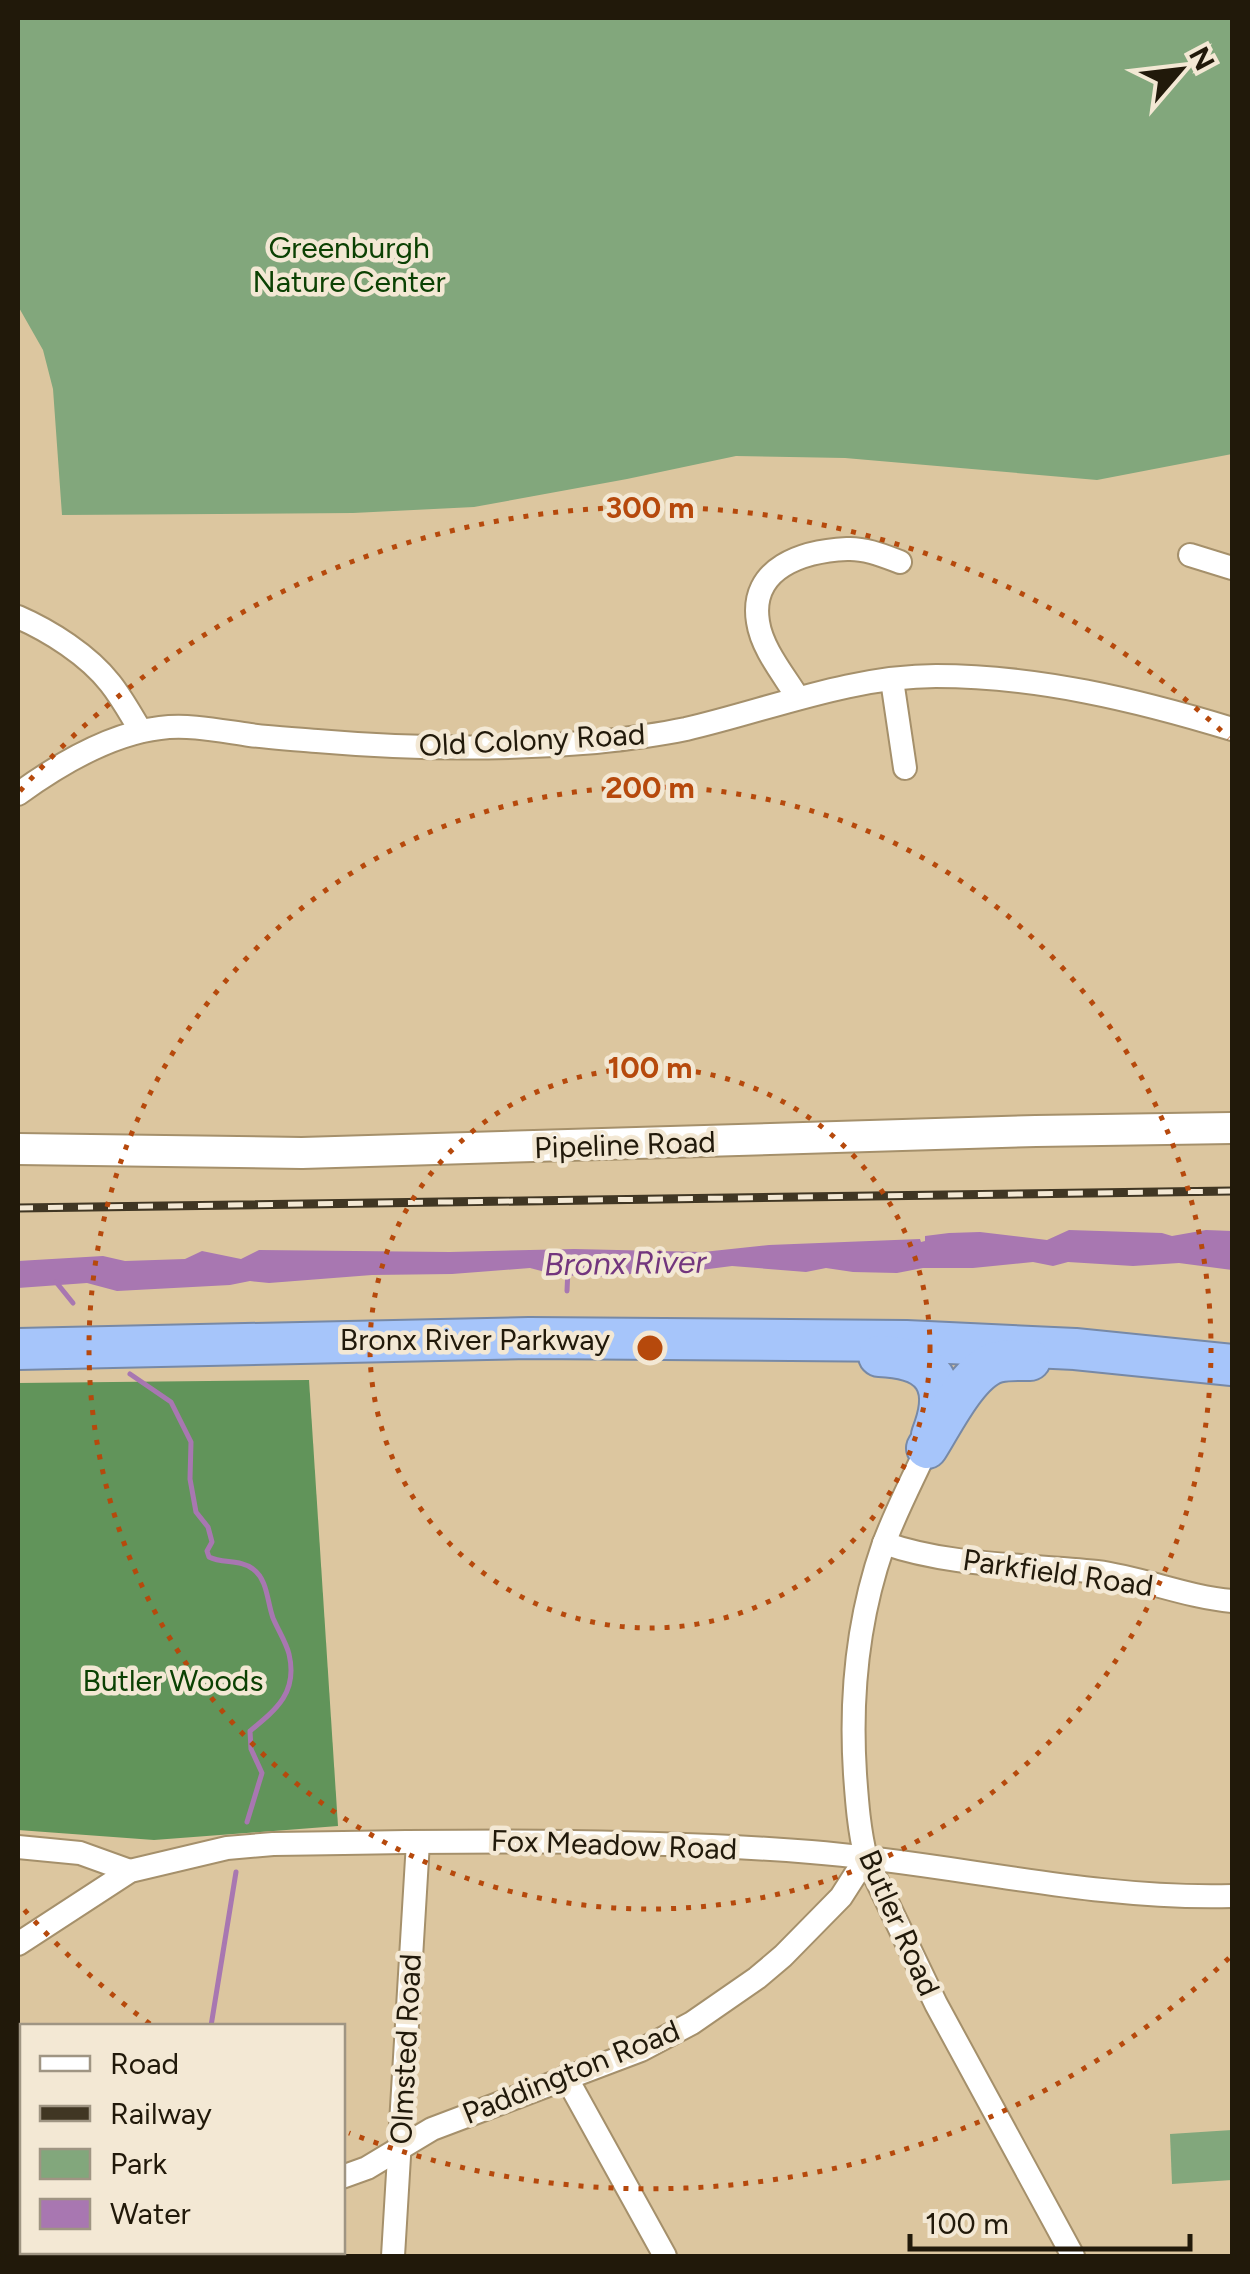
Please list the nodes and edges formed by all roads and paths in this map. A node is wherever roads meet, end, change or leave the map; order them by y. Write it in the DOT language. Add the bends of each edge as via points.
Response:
graph roads {
  1 [pos="1190,555"];
  2 [pos="900,562"];
  3 [pos="1232,568"];
  4 [pos="18,617"];
  5 [pos="892,680"];
  6 [pos="798,698"];
  7 [pos="1232,729"];
  8 [pos="141,731"];
  9 [pos="904,768"];
  10 [pos="18,794"];
  11 [pos="1232,1128"];
  12 [pos="18,1150"];
  13 [pos="18,1326"];
  14 [pos="739,1340"];
  15 [pos="1232,1341"];
  16 [pos="18,1349"];
  17 [pos="1232,1365"];
  18 [pos="1232,1372"];
  19 [pos="928,1448"];
  20 [pos="884,1543"];
  21 [pos="1232,1601"];
  22 [pos="418,1842"];
  23 [pos="18,1847"];
  24 [pos="866,1858"];
  25 [pos="130,1872"];
  26 [pos="1232,1896"];
  27 [pos="18,1944"];
  28 [pos="566,2077"];
  29 [pos="400,2150"];
  30 [pos="345,2176"];
  31 [pos="392,2256"];
  32 [pos="665,2256"];
  33 [pos="1073,2256"];
  1 -- 3 [label="street"];
  2 -- 6 [label="street" via="850,549 790,561 769,576 758,598 758,624"];
  4 -- 8 [label="street" via="100,671"];
  5 -- 6 [label="street, Old Colony Road"];
  5 -- 7 [label="street, Old Colony Road" via="1016,681 1133,701"];
  5 -- 9 [label="street"];
  6 -- 8 [label="street, Old Colony Road" via="664,733 541,746 381,746 200,728"];
  8 -- 10 [label="street, Old Colony Road" via="92,750"];
  11 -- 12 [label="street, Pipeline Road" via="302,1153"];
  13 -- 15 [label="highway, Bronx River Parkway" via="462,1316 905,1318"];
  14 -- 16 [label="highway, Bronx River Parkway"];
  14 -- 17 [label="highway, Bronx River Parkway" via="1008,1344"];
  14 -- 19 [label="highway" via="899,1357 923,1366 941,1400"];
  18 -- 19 [label="highway" via="1000,1361 972,1380"];
  19 -- 20 [label="street, Butler Road"];
  20 -- 21 [label="street, Parkfield Road" via="958,1559 1101,1572"];
  20 -- 24 [label="street, Butler Road" via="862,1620 852,1716"];
  22 -- 24 [label="street, Fox Meadow Road" via="634,1843"];
  22 -- 25 [label="street, Fox Meadow Road" via="227,1848"];
  22 -- 29 [label="street, Olmsted Road"];
  23 -- 25 [label="street" via="80,1852"];
  24 -- 26 [label="street, Fox Meadow Road" via="1115,1891"];
  24 -- 28 [label="street, Paddington Road" via="816,1925 757,1978 641,2050"];
  24 -- 33 [label="street, Butler Road" via="936,2004"];
  25 -- 27 [label="street, Fox Meadow Road"];
  28 -- 29 [label="street, Paddington Road" via="432,2129"];
  28 -- 32 [label="street"];
  29 -- 30 [label="street, Paddington Road"];
  29 -- 31 [label="street, Olmsted Road"];
}
